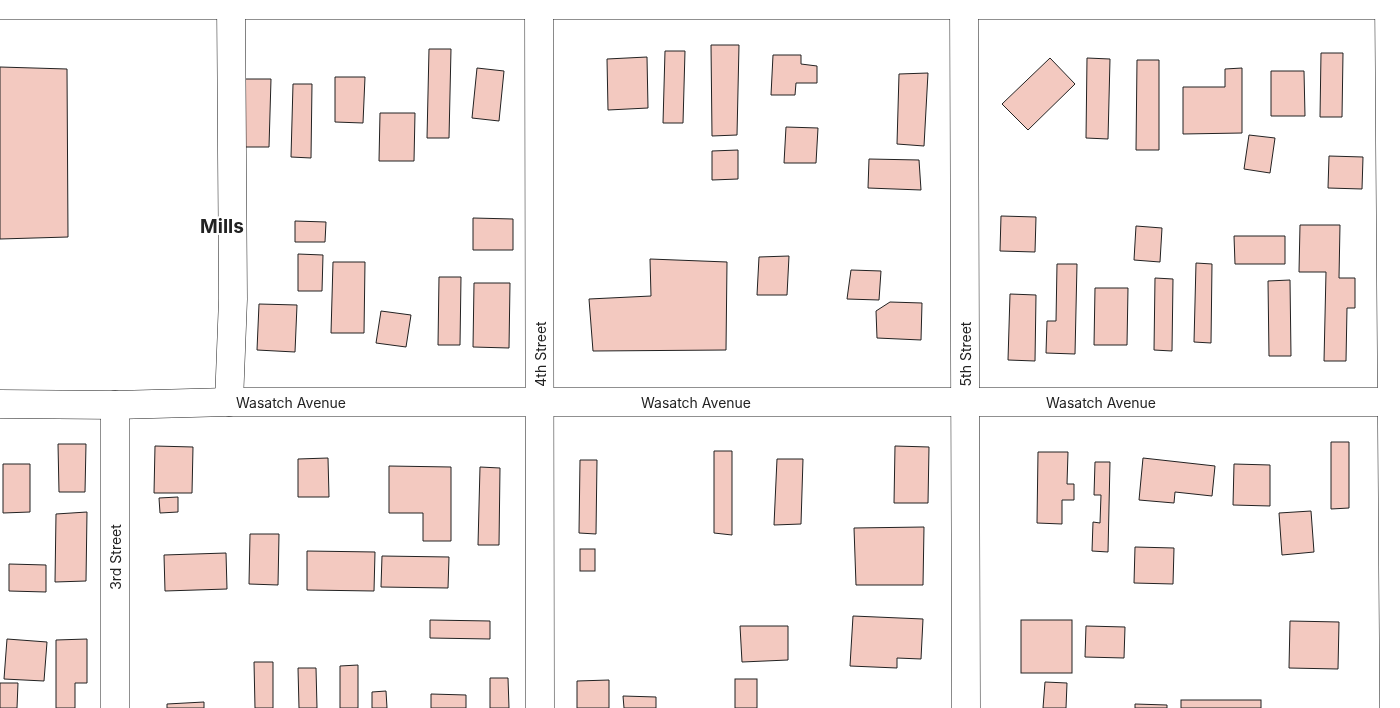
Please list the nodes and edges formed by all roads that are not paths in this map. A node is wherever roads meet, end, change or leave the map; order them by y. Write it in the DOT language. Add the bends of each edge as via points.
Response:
graph roads {
  1 [pos="113,2"];
  2 [pos="539,3"];
  3 [pos="964,3"];
  4 [pos="1393,4"];
  5 [pos="0,5"];
  6 [pos="232,5"];
  7 [pos="229,402"];
  8 [pos="540,402"];
  9 [pos="965,402"];
  10 [pos="1392,402"];
  11 [pos="0,404"];
  12 [pos="115,405"];
  13 [pos="115,708"];
  14 [pos="540,708"];
  15 [pos="966,708"];
  16 [pos="1394,708"];
  1 -- 5 [label="street"];
  1 -- 6 [label="street"];
  2 -- 3 [label="street"];
  2 -- 6 [label="street"];
  2 -- 8 [label="street, 4th Street"];
  3 -- 4 [label="street"];
  3 -- 9 [label="street, 5th Street"];
  4 -- 10 [label="street"];
  6 -- 7 [label="street" via="233,299"];
  7 -- 8 [label="street, Wasatch Avenue"];
  7 -- 12 [label="street, Wasatch Avenue"];
  8 -- 9 [label="street, Wasatch Avenue"];
  8 -- 14 [label="street, 4th Street"];
  9 -- 10 [label="street, Wasatch Avenue"];
  9 -- 15 [label="street, 5th Street"];
  10 -- 16 [label="street"];
  11 -- 12 [label="street, Wasatch Avenue"];
  12 -- 13 [label="street, 3rd Street"];
}
